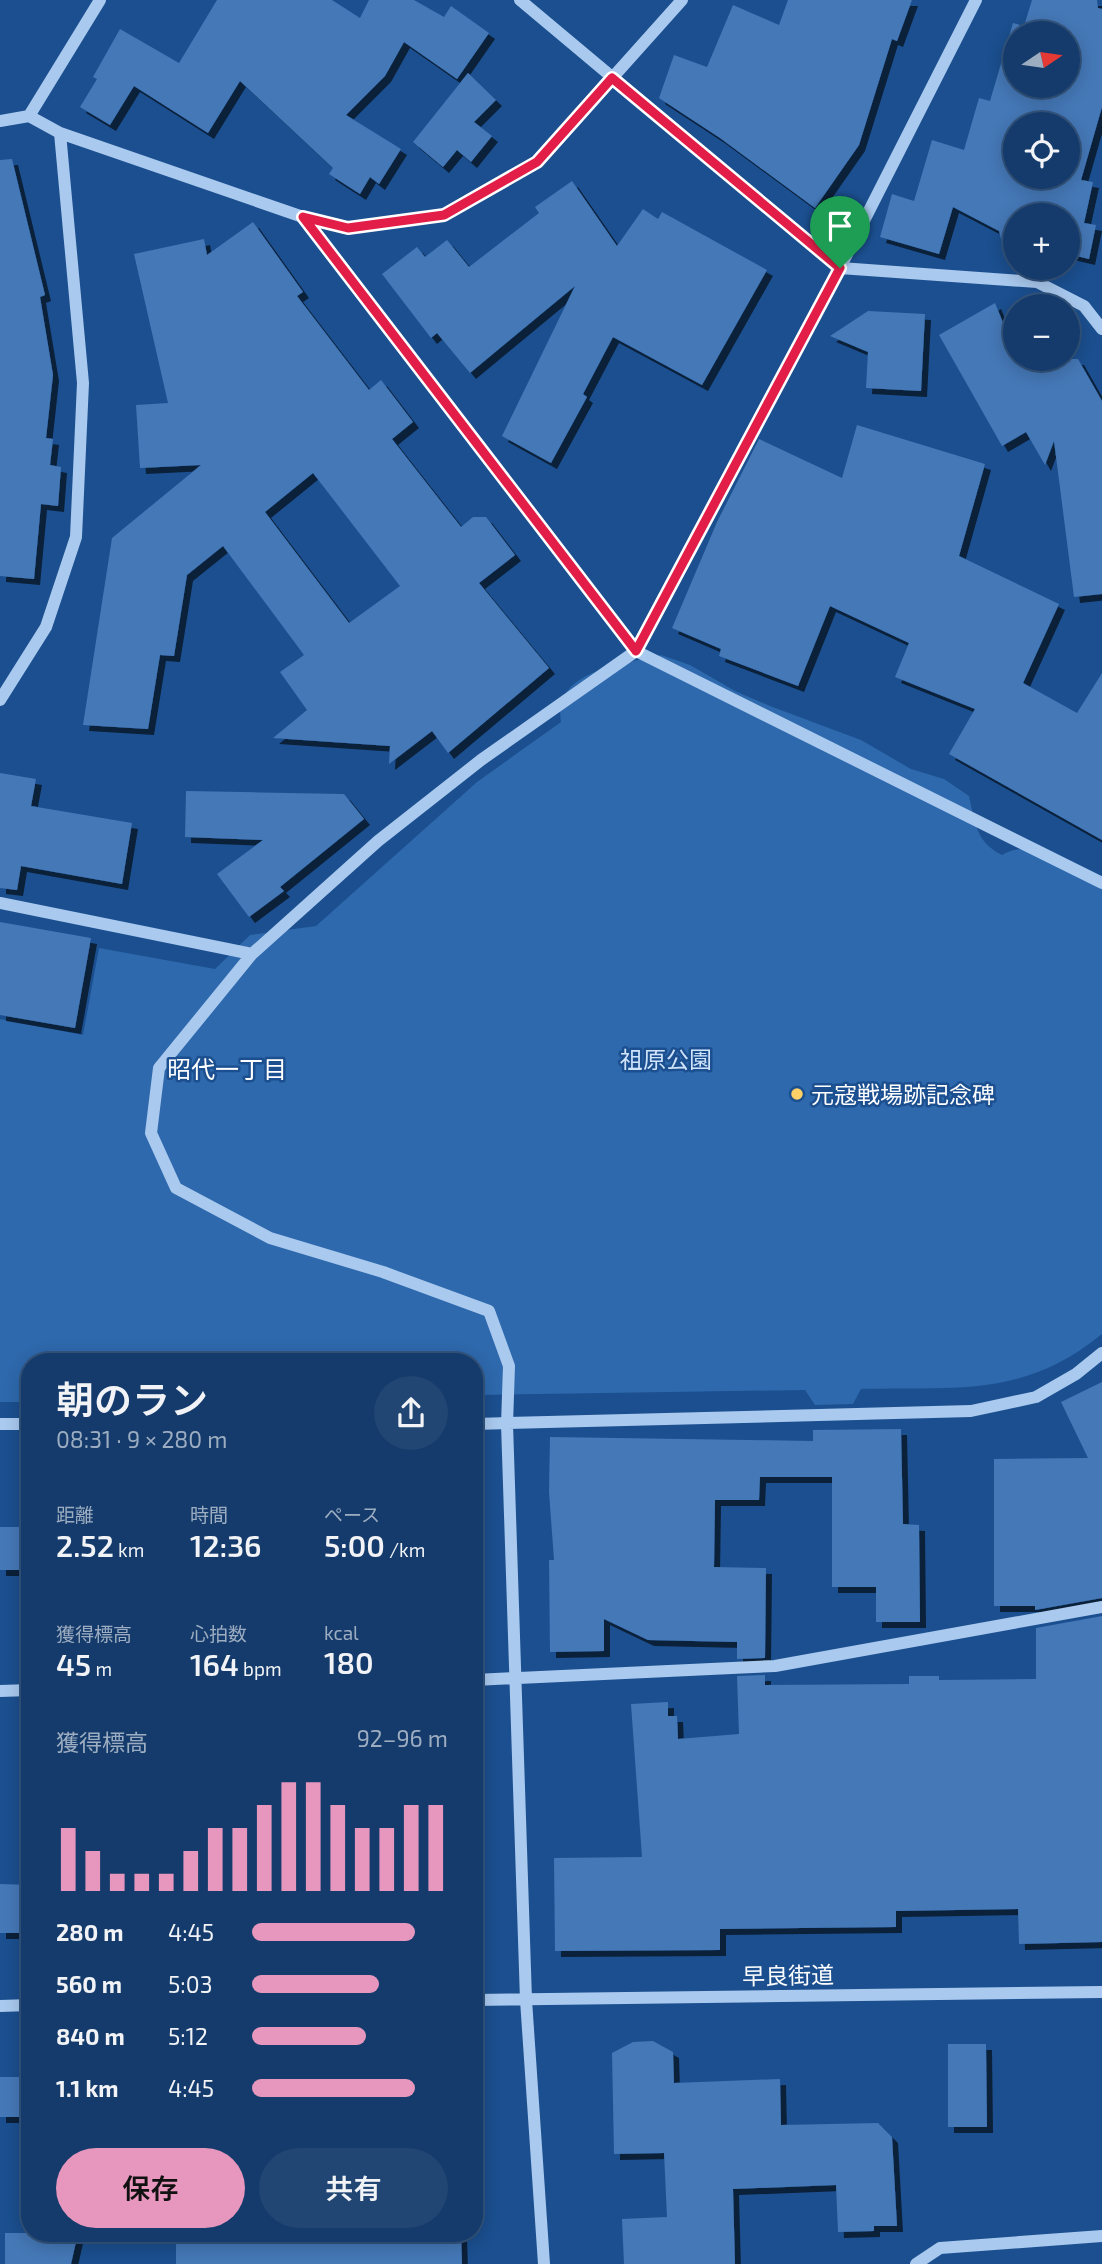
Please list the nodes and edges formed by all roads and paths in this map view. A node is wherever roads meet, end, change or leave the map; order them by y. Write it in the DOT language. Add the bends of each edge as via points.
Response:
graph roads {
  1 [pos="100,0"];
  2 [pos="520,0"];
  3 [pos="682,0"];
  4 [pos="976,0"];
  5 [pos="612,78"];
  6 [pos="29,116"];
  7 [pos="0,121"];
  8 [pos="60,132"];
  9 [pos="303,217"];
  10 [pos="840,268"];
  11 [pos="1102,329"];
  12 [pos="636,651"];
  13 [pos="0,700"];
  14 [pos="1102,883"];
  15 [pos="0,903"];
  16 [pos="252,954"];
  17 [pos="1102,1353"];
  18 [pos="0,1424"];
  19 [pos="21,1424"];
  20 [pos="483,1424"];
  21 [pos="507,1424"];
  22 [pos="1102,1607"];
  23 [pos="517,1679"];
  24 [pos="483,1680"];
  25 [pos="21,1690"];
  26 [pos="0,1691"];
  27 [pos="1102,1992"];
  28 [pos="483,2000"];
  29 [pos="526,2000"];
  30 [pos="0,2006"];
  31 [pos="21,2006"];
  32 [pos="1102,2236"];
  33 [pos="544,2264"];
  34 [pos="916,2264"];
  1 -- 6 [label="street"];
  2 -- 5 [label="street"];
  3 -- 5 [label="street"];
  4 -- 10 [label="street"];
  5 -- 9 [label="street" via="537,162 444,215 348,228"];
  5 -- 10 [label="street"];
  6 -- 7 [label="street"];
  6 -- 8 [label="street"];
  8 -- 9 [label="street"];
  8 -- 13 [label="street" via="83,383 76,537 46,627"];
  9 -- 12 [label="street"];
  10 -- 11 [label="street" via="1037,282 1084,306"];
  10 -- 12 [label="street"];
  12 -- 14 [label="street"];
  12 -- 16 [label="street" via="481,760 378,841"];
  15 -- 16 [label="street"];
  16 -- 21 [label="street" via="159,1068 151,1133 176,1188 270,1238 489,1311 509,1366"];
  17 -- 21 [label="street" via="1036,1397 971,1411"];
  18 -- 19 [label="street"];
  20 -- 21 [label="street"];
  21 -- 23 [label="street"];
  22 -- 23 [label="street" via="775,1666"];
  23 -- 24 [label="street"];
  23 -- 29 [label="street"];
  25 -- 26 [label="street"];
  27 -- 29 [label="street, 早良街道"];
  28 -- 29 [label="street, 早良街道"];
  29 -- 33 [label="street"];
  30 -- 31 [label="street"];
  32 -- 34 [label="street" via="940,2248"];
}
